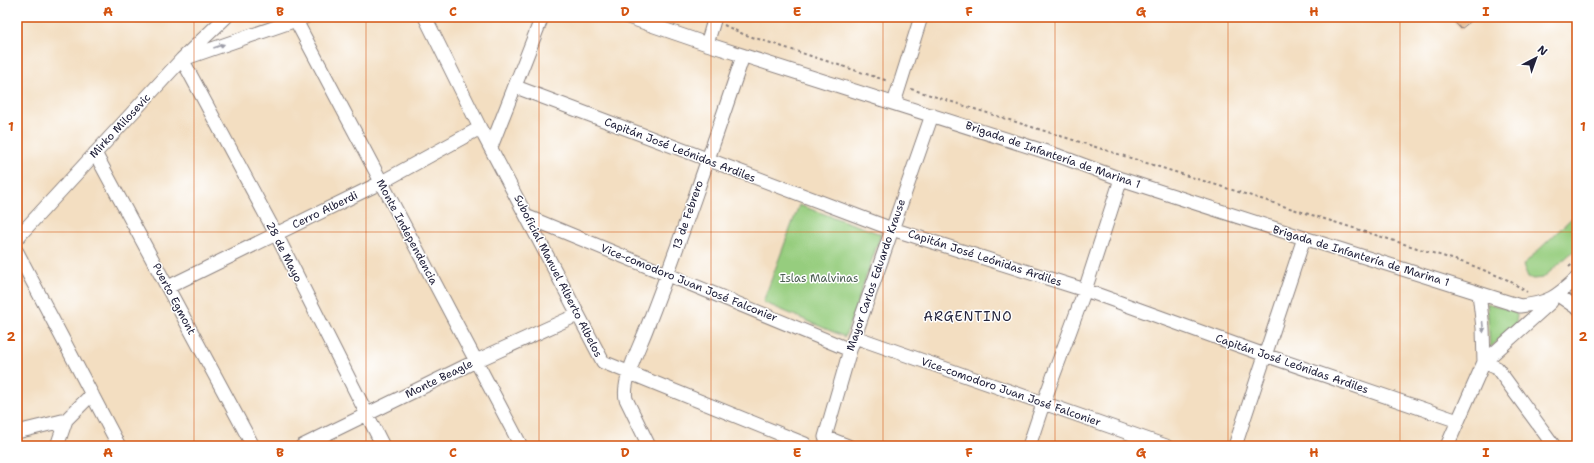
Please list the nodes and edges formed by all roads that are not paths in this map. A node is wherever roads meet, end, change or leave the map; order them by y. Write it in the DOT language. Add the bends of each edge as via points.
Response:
graph roads {
  1 [pos="226,17"];
  2 [pos="425,17"];
  3 [pos="542,17"];
  4 [pos="628,17"];
  5 [pos="921,17"];
  6 [pos="298,18"];
  7 [pos="715,18"];
  8 [pos="707,44"];
  9 [pos="743,56"];
  10 [pos="182,59"];
  11 [pos="516,87"];
  12 [pos="894,103"];
  13 [pos="932,115"];
  14 [pos="480,128"];
  15 [pos="491,147"];
  16 [pos="95,153"];
  17 [pos="707,161"];
  18 [pos="1121,178"];
  19 [pos="380,183"];
  20 [pos="528,217"];
  21 [pos="892,229"];
  22 [pos="276,234"];
  23 [pos="17,238"];
  24 [pos="1304,238"];
  25 [pos="17,252"];
  26 [pos="668,274"];
  27 [pos="1577,278"];
  28 [pos="168,287"];
  29 [pos="1085,290"];
  30 [pos="1479,293"];
  31 [pos="1558,295"];
  32 [pos="1577,308"];
  33 [pos="577,314"];
  34 [pos="855,336"];
  35 [pos="850,350"];
  36 [pos="1265,355"];
  37 [pos="476,360"];
  38 [pos="1484,362"];
  39 [pos="629,373"];
  40 [pos="92,394"];
  41 [pos="1043,404"];
  42 [pos="366,414"];
  43 [pos="66,420"];
  44 [pos="1458,421"];
  45 [pos="17,432"];
  46 [pos="825,437"];
  47 [pos="803,445"];
  48 [pos="57,446"];
  49 [pos="119,446"];
  50 [pos="253,446"];
  51 [pos="302,446"];
  52 [pos="383,446"];
  53 [pos="521,446"];
  54 [pos="650,446"];
  55 [pos="848,446"];
  56 [pos="1029,446"];
  57 [pos="1166,446"];
  58 [pos="1235,446"];
  59 [pos="1447,446"];
  60 [pos="1554,446"];
  1 -- 10 [label="street, Mirko Milosevic"];
  2 -- 14 [label="street, Suboficial Manuel Alberto Albelos"];
  3 -- 11 [label="street"];
  4 -- 8 [label="street, Brigada de Infantería de Marina 1"];
  5 -- 12 [label="street"];
  10 -- 6 [label="street, one-way"];
  6 -- 19 [label="street, Monte Independencia"];
  7 -- 8 [label="street"];
  8 -- 9 [label="street, Brigada de Infantería de Marina 1"];
  9 -- 12 [label="street, Brigada de Infantería de Marina 1"];
  9 -- 17 [label="street, 13 de Febrero"];
  10 -- 16 [label="street, Mirko Milosevic"];
  10 -- 22 [label="street, 28 de Mayo"];
  11 -- 15 [label="street"];
  11 -- 17 [label="street, Capitán José Leónidas Ardiles"];
  12 -- 13 [label="street, Brigada de Infantería de Marina 1"];
  13 -- 18 [label="street, Brigada de Infantería de Marina 1"];
  13 -- 21 [label="street, Mayor Carlos Eduardo Krause"];
  14 -- 15 [label="street, Suboficial Manuel Alberto Albelos"];
  14 -- 19 [label="street, Cerro Alberdi"];
  15 -- 20 [label="street, Suboficial Manuel Alberto Albelos"];
  16 -- 23 [label="street, Mirko Milosevic"];
  16 -- 28 [label="street, Puerto Egmont"];
  17 -- 21 [label="street, Capitán José Leónidas Ardiles"];
  17 -- 26 [label="street, 13 de Febrero"];
  18 -- 24 [label="street, Brigada de Infantería de Marina 1"];
  18 -- 29 [label="street"];
  19 -- 22 [label="street, Cerro Alberdi"];
  19 -- 37 [label="street, Monte Independencia"];
  20 -- 26 [label="street, Vice-comodoro Juan José Falconier"];
  20 -- 33 [label="street, Suboficial Manuel Alberto Albelos"];
  21 -- 29 [label="street, Capitán José Leónidas Ardiles"];
  21 -- 34 [label="street, Mayor Carlos Eduardo Krause"];
  22 -- 28 [label="street, Cerro Alberdi"];
  22 -- 42 [label="street, 28 de Mayo"];
  24 -- 30 [label="street, Brigada de Infantería de Marina 1"];
  24 -- 36 [label="street"];
  25 -- 40 [label="street"];
  26 -- 35 [label="street, Vice-comodoro Juan José Falconier"];
  26 -- 39 [label="street, 13 de Febrero"];
  27 -- 31 [label="street"];
  28 -- 50 [label="street, Puerto Egmont"];
  29 -- 36 [label="street, Capitán José Leónidas Ardiles"];
  29 -- 41 [label="street"];
  30 -- 31 [label="street, Brigada de Infantería de Marina 1" via="1520,306 1540,304"];
  30 -- 38 [label="street, one-way"];
  31 -- 32 [label="street"];
  31 -- 38 [label="street"];
  33 -- 37 [label="street, Monte Beagle"];
  33 -- 39 [label="street, Suboficial Manuel Alberto Albelos" via="603,362"];
  34 -- 35 [label="street, Mayor Carlos Eduardo Krause"];
  34 -- 41 [label="street, Vice-comodoro Juan José Falconier"];
  35 -- 46 [label="street, Mayor Carlos Eduardo Krause"];
  36 -- 44 [label="street, Capitán José Leónidas Ardiles"];
  36 -- 58 [label="street"];
  37 -- 42 [label="street, Monte Beagle"];
  37 -- 53 [label="street, Monte Independencia"];
  38 -- 44 [label="street"];
  38 -- 60 [label="street" via="1497,368"];
  39 -- 47 [label="street, Suboficial Manuel Alberto Albelos"];
  39 -- 54 [label="street, 13 de Febrero" via="626,399"];
  40 -- 43 [label="street"];
  40 -- 49 [label="street"];
  41 -- 56 [label="street"];
  41 -- 57 [label="street, Vice-comodoro Juan José Falconier"];
  42 -- 51 [label="street, Monte Beagle"];
  42 -- 52 [label="street, 28 de Mayo"];
  43 -- 45 [label="street"];
  43 -- 48 [label="street"];
  44 -- 59 [label="street"];
  46 -- 47 [label="street"];
  46 -- 55 [label="street"];
}
